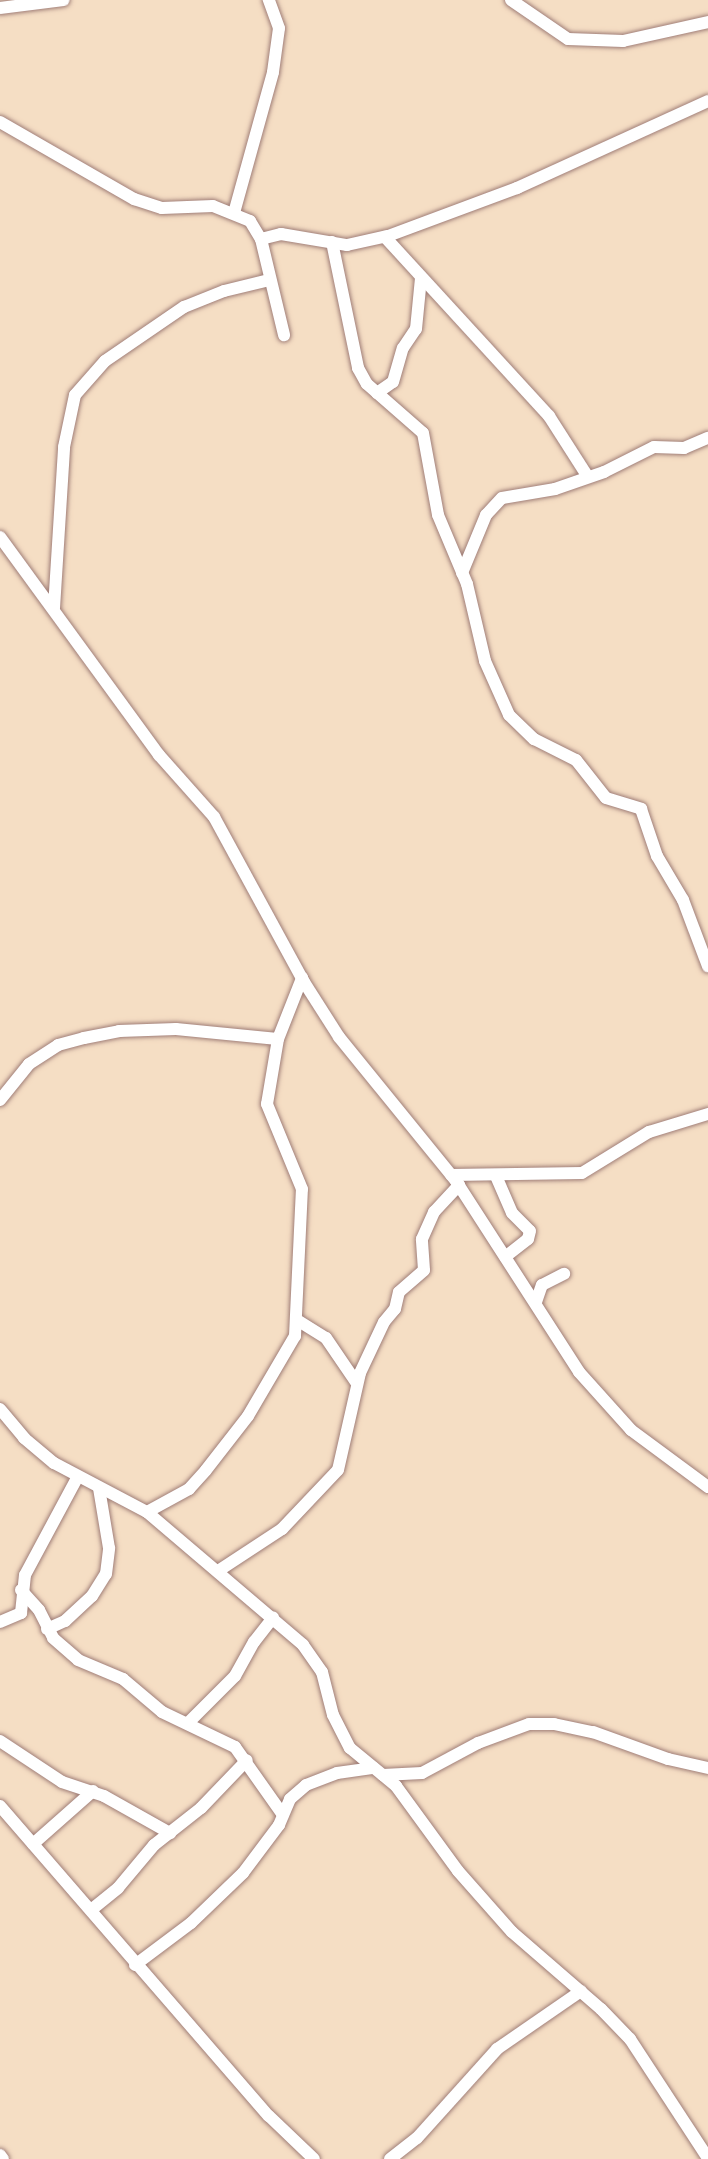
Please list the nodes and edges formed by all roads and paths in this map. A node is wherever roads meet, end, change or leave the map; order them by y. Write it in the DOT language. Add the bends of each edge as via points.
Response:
graph roads {
  1 [pos="63,0"];
  2 [pos="269,0"];
  3 [pos="511,0"];
  4 [pos="0,8"];
  5 [pos="708,22"];
  6 [pos="708,100"];
  7 [pos="0,122"];
  8 [pos="234,213"];
  9 [pos="385,237"];
  10 [pos="261,239"];
  11 [pos="332,242"];
  12 [pos="421,278"];
  13 [pos="269,280"];
  14 [pos="284,335"];
  15 [pos="377,393"];
  16 [pos="708,438"];
  17 [pos="588,477"];
  18 [pos="0,537"];
  19 [pos="462,573"];
  20 [pos="54,608"];
  21 [pos="708,966"];
  22 [pos="302,978"];
  23 [pos="278,1039"];
  24 [pos="0,1100"];
  25 [pos="708,1114"];
  26 [pos="496,1176"];
  27 [pos="455,1180"];
  28 [pos="505,1257"];
  29 [pos="564,1274"];
  30 [pos="536,1302"];
  31 [pos="297,1320"];
  32 [pos="356,1382"];
  33 [pos="0,1409"];
  34 [pos="76,1478"];
  35 [pos="708,1487"];
  36 [pos="99,1488"];
  37 [pos="147,1512"];
  38 [pos="218,1571"];
  39 [pos="21,1590"];
  40 [pos="273,1618"];
  41 [pos="0,1622"];
  42 [pos="47,1629"];
  43 [pos="189,1722"];
  44 [pos="0,1741"];
  45 [pos="247,1760"];
  46 [pos="708,1768"];
  47 [pos="379,1771"];
  48 [pos="93,1791"];
  49 [pos="0,1806"];
  50 [pos="283,1815"];
  51 [pos="170,1833"];
  52 [pos="33,1844"];
  53 [pos="91,1910"];
  54 [pos="135,1965"];
  55 [pos="581,1991"];
  56 [pos="0,2156"];
  57 [pos="708,2158"];
  58 [pos="3,2159"];
  59 [pos="314,2159"];
  60 [pos="390,2159"];
  1 -- 4 [label="street"];
  2 -- 8 [label="street" via="279,28 273,72"];
  3 -- 5 [label="street" via="568,39 623,41"];
  6 -- 9 [label="street" via="517,188"];
  7 -- 8 [label="street" via="134,199 162,208 213,206"];
  8 -- 10 [label="street" via="250,221"];
  9 -- 11 [label="street" via="347,245"];
  9 -- 12 [label="street"];
  10 -- 11 [label="street" via="281,234"];
  10 -- 13 [label="street"];
  11 -- 15 [label="street" via="358,368"];
  12 -- 15 [label="street" via="416,329 403,348 393,382"];
  12 -- 17 [label="street" via="549,416"];
  13 -- 14 [label="street"];
  13 -- 20 [label="street" via="224,291 184,307 105,361 75,395 64,447"];
  15 -- 19 [label="street" via="423,433 438,515"];
  16 -- 17 [label="street" via="684,448 654,447 620,466"];
  17 -- 19 [label="street" via="555,489 502,498 494,505"];
  18 -- 20 [label="street"];
  19 -- 21 [label="street" via="485,661 509,715 534,740 576,760 606,798 641,809 657,856 683,900"];
  20 -- 22 [label="street" via="159,755 214,817"];
  22 -- 23 [label="street"];
  22 -- 27 [label="street" via="363,1072"];
  23 -- 24 [label="street" via="176,1029 119,1031 84,1038 58,1046 29,1064"];
  23 -- 31 [label="street" via="267,1104 302,1189 295,1287"];
  25 -- 26 [label="street" via="649,1132 582,1173"];
  26 -- 27 [label="street"];
  26 -- 28 [label="street" via="511,1210 531,1234"];
  27 -- 28 [label="street"];
  27 -- 32 [label="street" via="422,1239 424,1270 399,1292 395,1309 384,1322"];
  28 -- 30 [label="street"];
  29 -- 30 [label="street" via="542,1285"];
  30 -- 35 [label="street" via="579,1372 631,1430"];
  31 -- 32 [label="street" via="326,1338"];
  31 -- 37 [label="street" via="295,1336 248,1416 207,1470 189,1489"];
  32 -- 38 [label="street" via="342,1458 334,1476 306,1499 282,1529"];
  33 -- 34 [label="street" via="24,1438"];
  34 -- 36 [label="street"];
  34 -- 39 [label="street"];
  36 -- 37 [label="street"];
  36 -- 42 [label="street" via="109,1548 106,1574 92,1596 65,1621"];
  37 -- 38 [label="street"];
  38 -- 40 [label="street"];
  39 -- 41 [label="street" via="21,1613"];
  39 -- 42 [label="street" via="39,1610"];
  40 -- 43 [label="street" via="231,1681"];
  40 -- 47 [label="street" via="315,1661 341,1735"];
  42 -- 43 [label="street" via="78,1660 123,1679 157,1708"];
  43 -- 45 [label="street" via="235,1747"];
  44 -- 48 [label="street" via="62,1782"];
  45 -- 50 [label="street" via="261,1788"];
  45 -- 51 [label="street" via="215,1795"];
  46 -- 47 [label="street" via="668,1759 593,1732 529,1724 478,1743 422,1773"];
  47 -- 50 [label="street" via="337,1773 306,1785 290,1799"];
  47 -- 55 [label="street" via="490,1908"];
  48 -- 51 [label="street"];
  48 -- 52 [label="street"];
  49 -- 52 [label="street"];
  50 -- 54 [label="street" via="262,1851 243,1873 191,1923"];
  51 -- 53 [label="street" via="145,1854 118,1888"];
  52 -- 53 [label="street"];
  53 -- 54 [label="street"];
  54 -- 59 [label="street" via="280,2129"];
  55 -- 57 [label="street" via="630,2040"];
  55 -- 60 [label="street" via="497,2049 417,2138"];
  56 -- 58 [label="street"];
}
